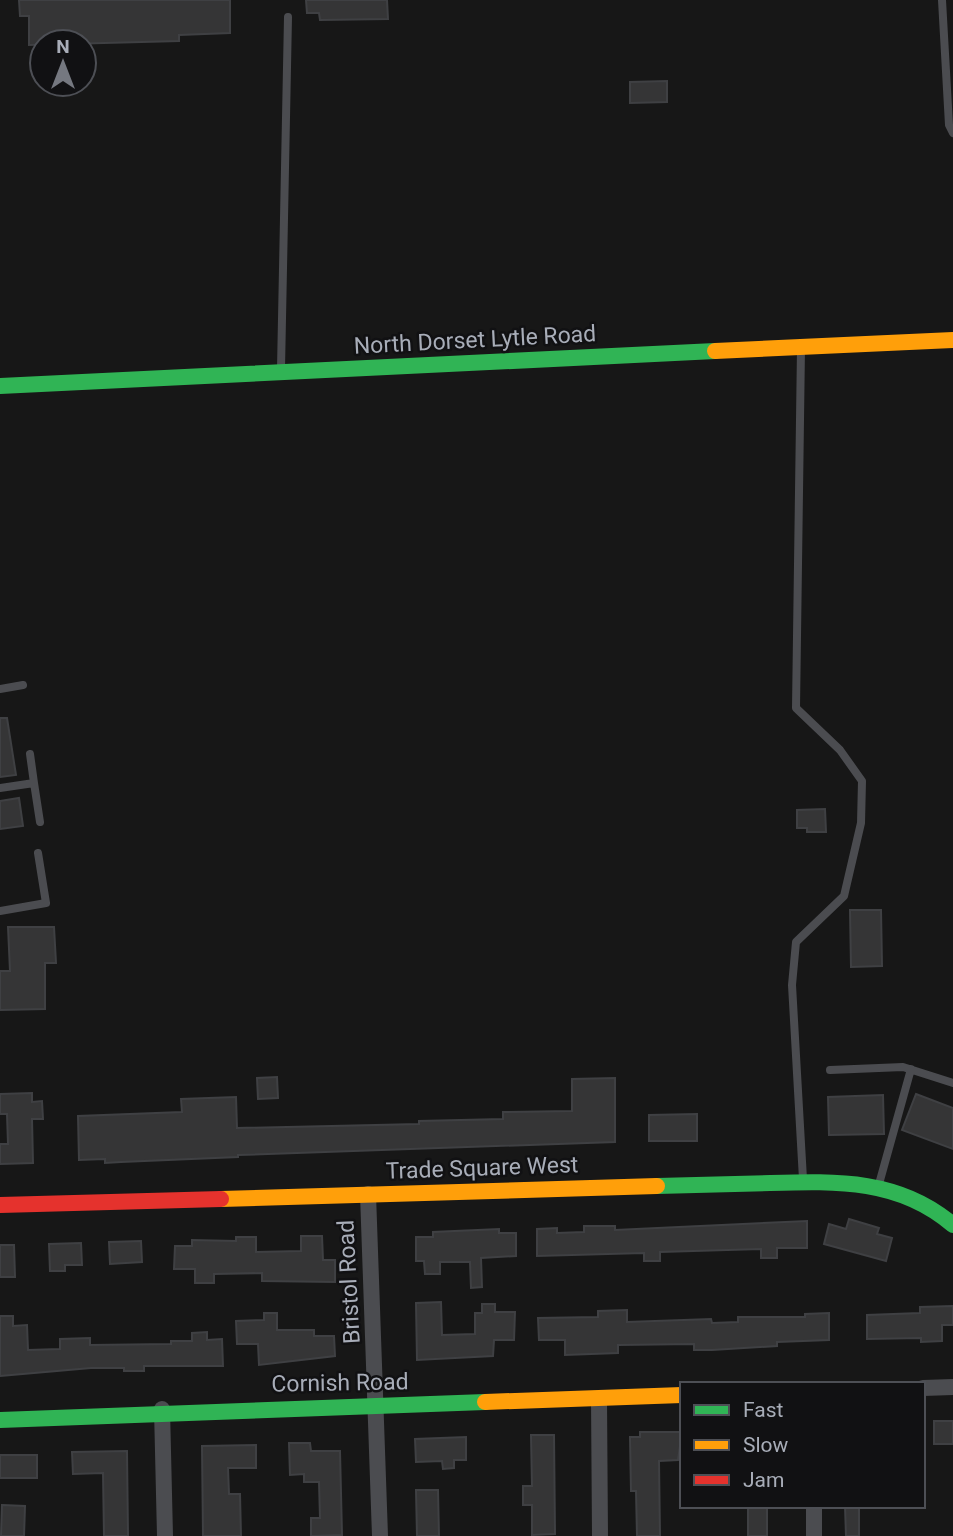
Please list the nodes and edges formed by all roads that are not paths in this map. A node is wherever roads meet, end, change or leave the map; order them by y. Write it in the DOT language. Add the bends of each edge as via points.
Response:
graph roads {
  1 [pos="942,0"];
  2 [pos="288,17"];
  3 [pos="953,133"];
  4 [pos="953,340"];
  5 [pos="802,348"];
  6 [pos="281,372"];
  7 [pos="0,386"];
  8 [pos="23,685"];
  9 [pos="0,689"];
  10 [pos="30,754"];
  11 [pos="34,783"];
  12 [pos="0,788"];
  13 [pos="40,822"];
  14 [pos="38,853"];
  15 [pos="0,911"];
  16 [pos="911,1069"];
  17 [pos="830,1070"];
  18 [pos="953,1083"];
  19 [pos="803,1182"];
  20 [pos="879,1184"];
  21 [pos="368,1194"];
  22 [pos="0,1205"];
  23 [pos="953,1225"];
  24 [pos="953,1387"];
  25 [pos="925,1388"];
  26 [pos="680,1395"];
  27 [pos="599,1399"];
  28 [pos="377,1406"];
  29 [pos="162,1409"];
  30 [pos="0,1420"];
  31 [pos="814,1508"];
  32 [pos="165,1536"];
  33 [pos="380,1536"];
  34 [pos="600,1536"];
  35 [pos="814,1536"];
  1 -- 3 [label="lane" via="948,125"];
  2 -- 6 [label="lane"];
  4 -- 5 [label="street, North Dorset Lytle Road"];
  5 -- 6 [label="street, North Dorset Lytle Road"];
  5 -- 19 [label="lane" via="796,708 840,750 862,781 861,823 844,896 796,942 792,985"];
  6 -- 7 [label="street, North Dorset Lytle Road"];
  8 -- 9 [label="lane"];
  10 -- 11 [label="lane"];
  11 -- 12 [label="lane"];
  11 -- 13 [label="lane"];
  14 -- 15 [label="lane" via="46,903"];
  16 -- 17 [label="lane"];
  16 -- 18 [label="lane"];
  16 -- 20 [label="lane"];
  19 -- 20 [label="street, Trade Square West"];
  19 -- 21 [label="street, Trade Square West"];
  20 -- 23 [label="street, Trade Square West" via="935,1208"];
  21 -- 22 [label="street, Trade Square West"];
  21 -- 28 [label="street, Bristol Road"];
  24 -- 25 [label="street"];
  26 -- 27 [label="street, Cornish Road"];
  27 -- 28 [label="street, Cornish Road"];
  27 -- 34 [label="street"];
  28 -- 29 [label="street, Cornish Road"];
  28 -- 33 [label="street, Bristol Road"];
  29 -- 30 [label="street, Cornish Road"];
  29 -- 32 [label="street"];
  31 -- 35 [label="street"];
}
